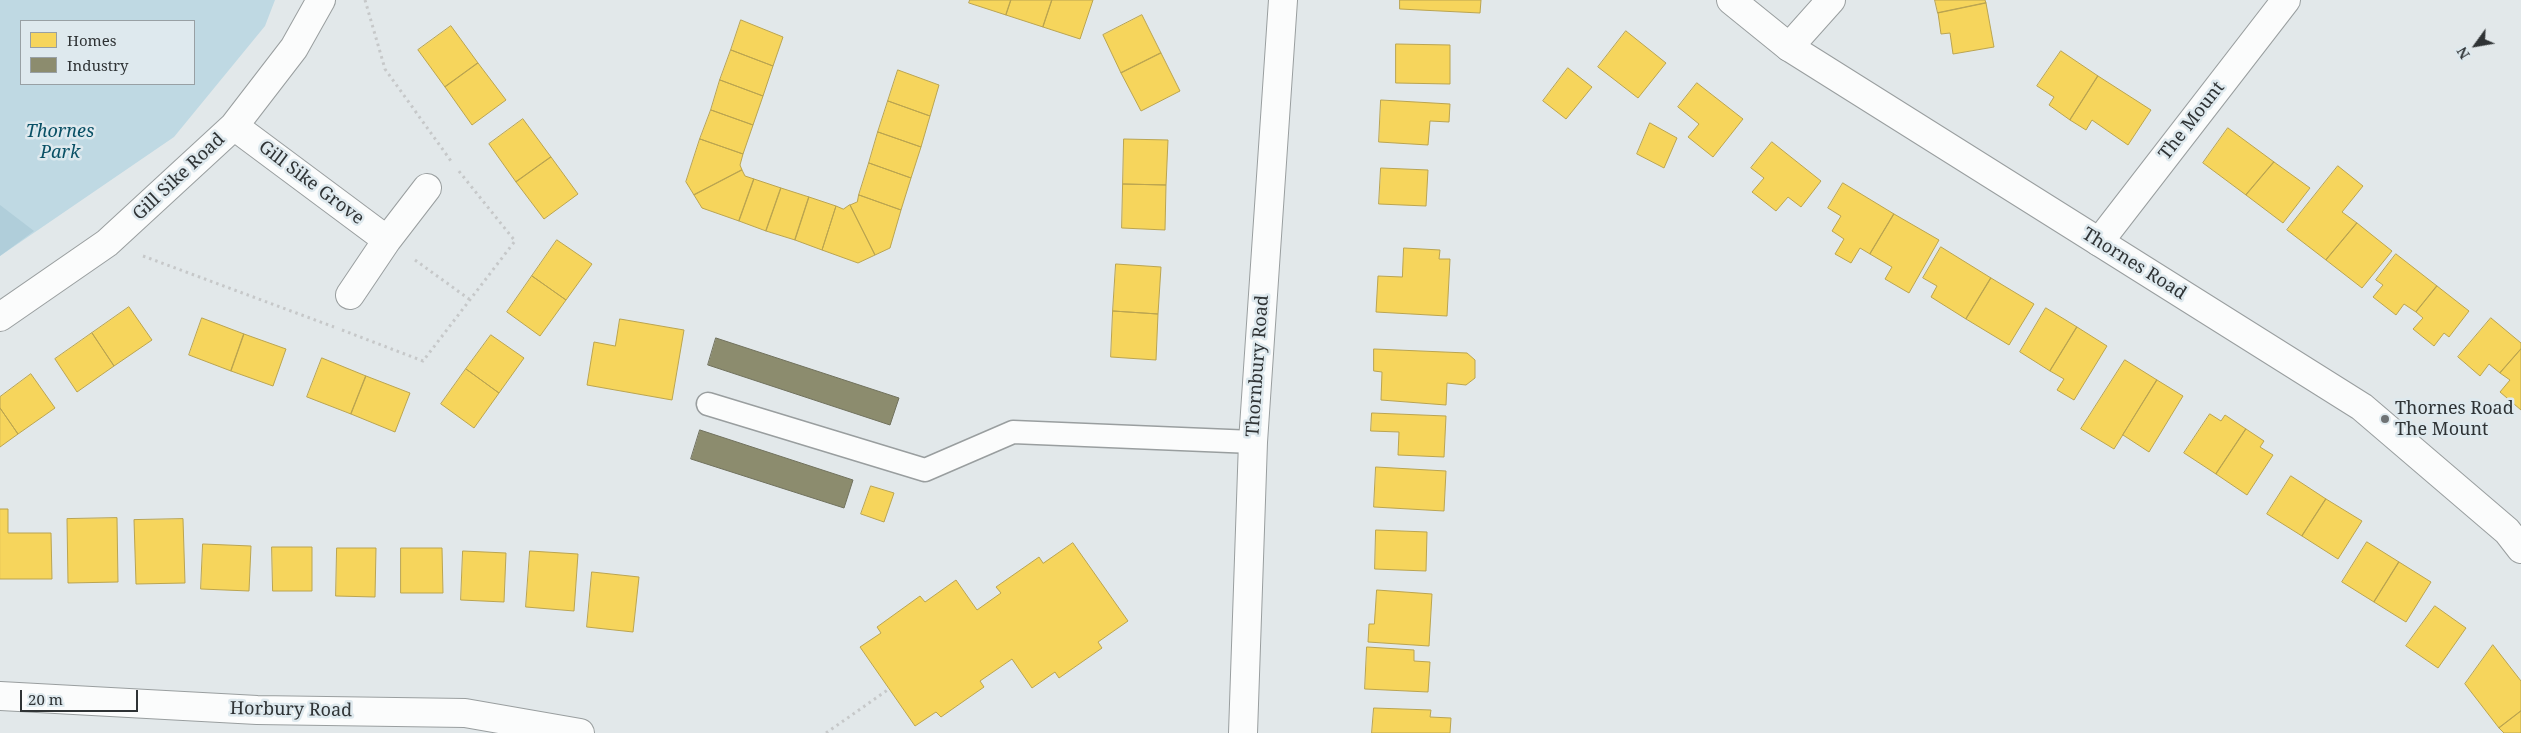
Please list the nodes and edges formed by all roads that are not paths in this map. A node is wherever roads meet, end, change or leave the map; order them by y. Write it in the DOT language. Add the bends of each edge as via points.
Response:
graph roads {
  1 [pos="321,0"];
  2 [pos="1283,0"];
  3 [pos="1731,0"];
  4 [pos="1831,0"];
  5 [pos="2286,0"];
  6 [pos="1789,47"];
  7 [pos="234,126"];
  8 [pos="427,188"];
  9 [pos="387,240"];
  10 [pos="2099,242"];
  11 [pos="350,295"];
  12 [pos="0,317"];
  13 [pos="708,404"];
  14 [pos="1253,442"];
  15 [pos="2521,548"];
  16 [pos="0,696"];
  17 [pos="580,733"];
  18 [pos="1243,733"];
  1 -- 7 [label="main road, Gill Sike Road" via="294,48"];
  2 -- 14 [label="main road, Thornbury Road"];
  3 -- 6 [label="main road, Thornes Road"];
  4 -- 6 [label="main road"];
  5 -- 10 [label="main road, The Mount"];
  6 -- 10 [label="main road, Thornes Road"];
  7 -- 9 [label="main road, Gill Sike Grove"];
  7 -- 12 [label="main road, Gill Sike Road" via="107,243"];
  8 -- 9 [label="main road"];
  9 -- 11 [label="main road"];
  10 -- 15 [label="main road, Thornes Road" via="2362,407 2506,531"];
  13 -- 14 [label="lane" via="925,470 1013,432"];
  14 -- 18 [label="main road, Thornbury Road"];
  16 -- 17 [label="main road, Horbury Road" via="257,710 465,713"];
}
